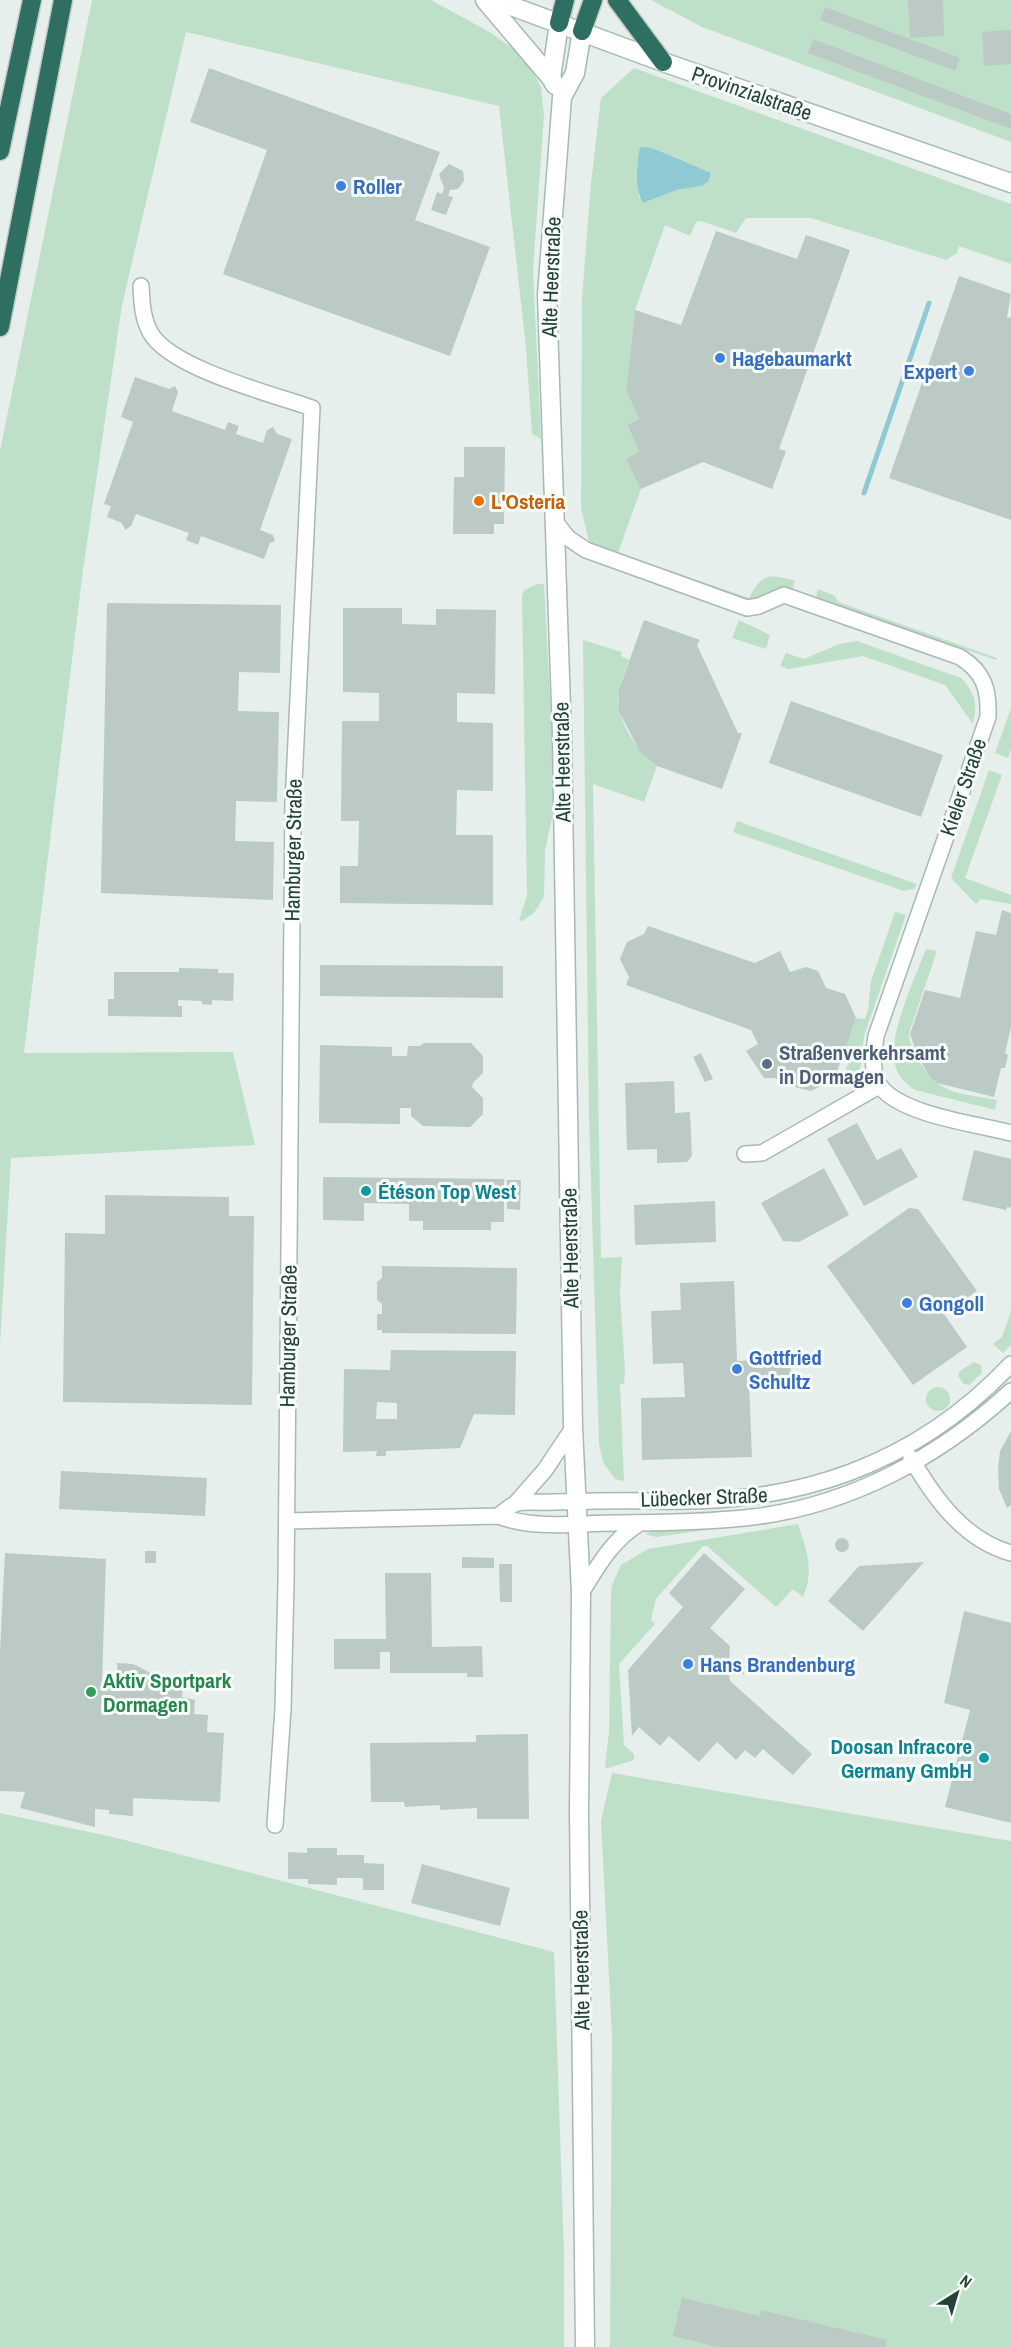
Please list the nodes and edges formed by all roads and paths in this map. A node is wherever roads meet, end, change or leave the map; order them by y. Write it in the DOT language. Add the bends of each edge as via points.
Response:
graph roads {
  1 [pos="32,0"];
  2 [pos="63,0"];
  3 [pos="485,0"];
  4 [pos="495,0"];
  5 [pos="565,0"];
  6 [pos="593,0"];
  7 [pos="617,0"];
  8 [pos="560,23"];
  9 [pos="582,31"];
  10 [pos="663,62"];
  11 [pos="551,78"];
  12 [pos="562,97"];
  13 [pos="0,151"];
  14 [pos="1011,183"];
  15 [pos="141,286"];
  16 [pos="0,327"];
  17 [pos="557,525"];
  18 [pos="879,1086"];
  19 [pos="1011,1133"];
  20 [pos="745,1154"];
  21 [pos="1011,1364"];
  22 [pos="1011,1391"];
  23 [pos="573,1428"];
  24 [pos="905,1447"];
  25 [pos="915,1464"];
  26 [pos="576,1501"];
  27 [pos="516,1503"];
  28 [pos="498,1516"];
  29 [pos="287,1521"];
  30 [pos="640,1523"];
  31 [pos="577,1525"];
  32 [pos="1011,1553"];
  33 [pos="581,1593"];
  34 [pos="275,1825"];
  35 [pos="585,2347"];
  1 -- 13 [label="highway"];
  2 -- 16 [label="highway"];
  3 -- 11 [label="street"];
  4 -- 8 [label="street, Provinzialstraße"];
  5 -- 8 [label="highway"];
  6 -- 9 [label="highway"];
  7 -- 10 [label="highway"];
  8 -- 9 [label="street, Provinzialstraße"];
  8 -- 11 [label="street"];
  9 -- 10 [label="street, Provinzialstraße"];
  9 -- 12 [label="street, Alte Heerstraße" via="574,73"];
  10 -- 14 [label="street, Provinzialstraße"];
  11 -- 12 [label="street"];
  12 -- 17 [label="street, Alte Heerstraße" via="547,294"];
  15 -- 29 [label="street, Hamburger Straße" via="143,312 150,332 174,356 312,408 293,803"];
  17 -- 18 [label="street, Kieler Straße" via="586,550 747,608 784,595 960,657 976,667 986,684 988,717 876,1036 873,1064"];
  17 -- 23 [label="street, Alte Heerstraße"];
  18 -- 19 [label="street" via="899,1102"];
  18 -- 20 [label="street" via="762,1153"];
  21 -- 24 [label="street, Lübecker Straße" via="937,1427"];
  22 -- 25 [label="street, Lübecker Straße"];
  23 -- 26 [label="street, Alte Heerstraße"];
  23 -- 27 [label="street" via="545,1470"];
  24 -- 25 [label="street"];
  24 -- 26 [label="street, Lübecker Straße" via="831,1481 782,1494 715,1501"];
  25 -- 30 [label="street, Lübecker Straße" via="839,1496 782,1512"];
  25 -- 32 [label="street" via="944,1507 964,1528"];
  26 -- 27 [label="street"];
  26 -- 31 [label="street, Alte Heerstraße"];
  27 -- 28 [label="street"];
  28 -- 29 [label="street"];
  28 -- 31 [label="street" via="521,1524"];
  29 -- 34 [label="street, Hamburger Straße" via="283,1709"];
  30 -- 31 [label="street, Lübecker Straße"];
  30 -- 33 [label="street" via="619,1536"];
  31 -- 33 [label="street, Alte Heerstraße"];
  33 -- 35 [label="street, Alte Heerstraße" via="579,1813"];
}
